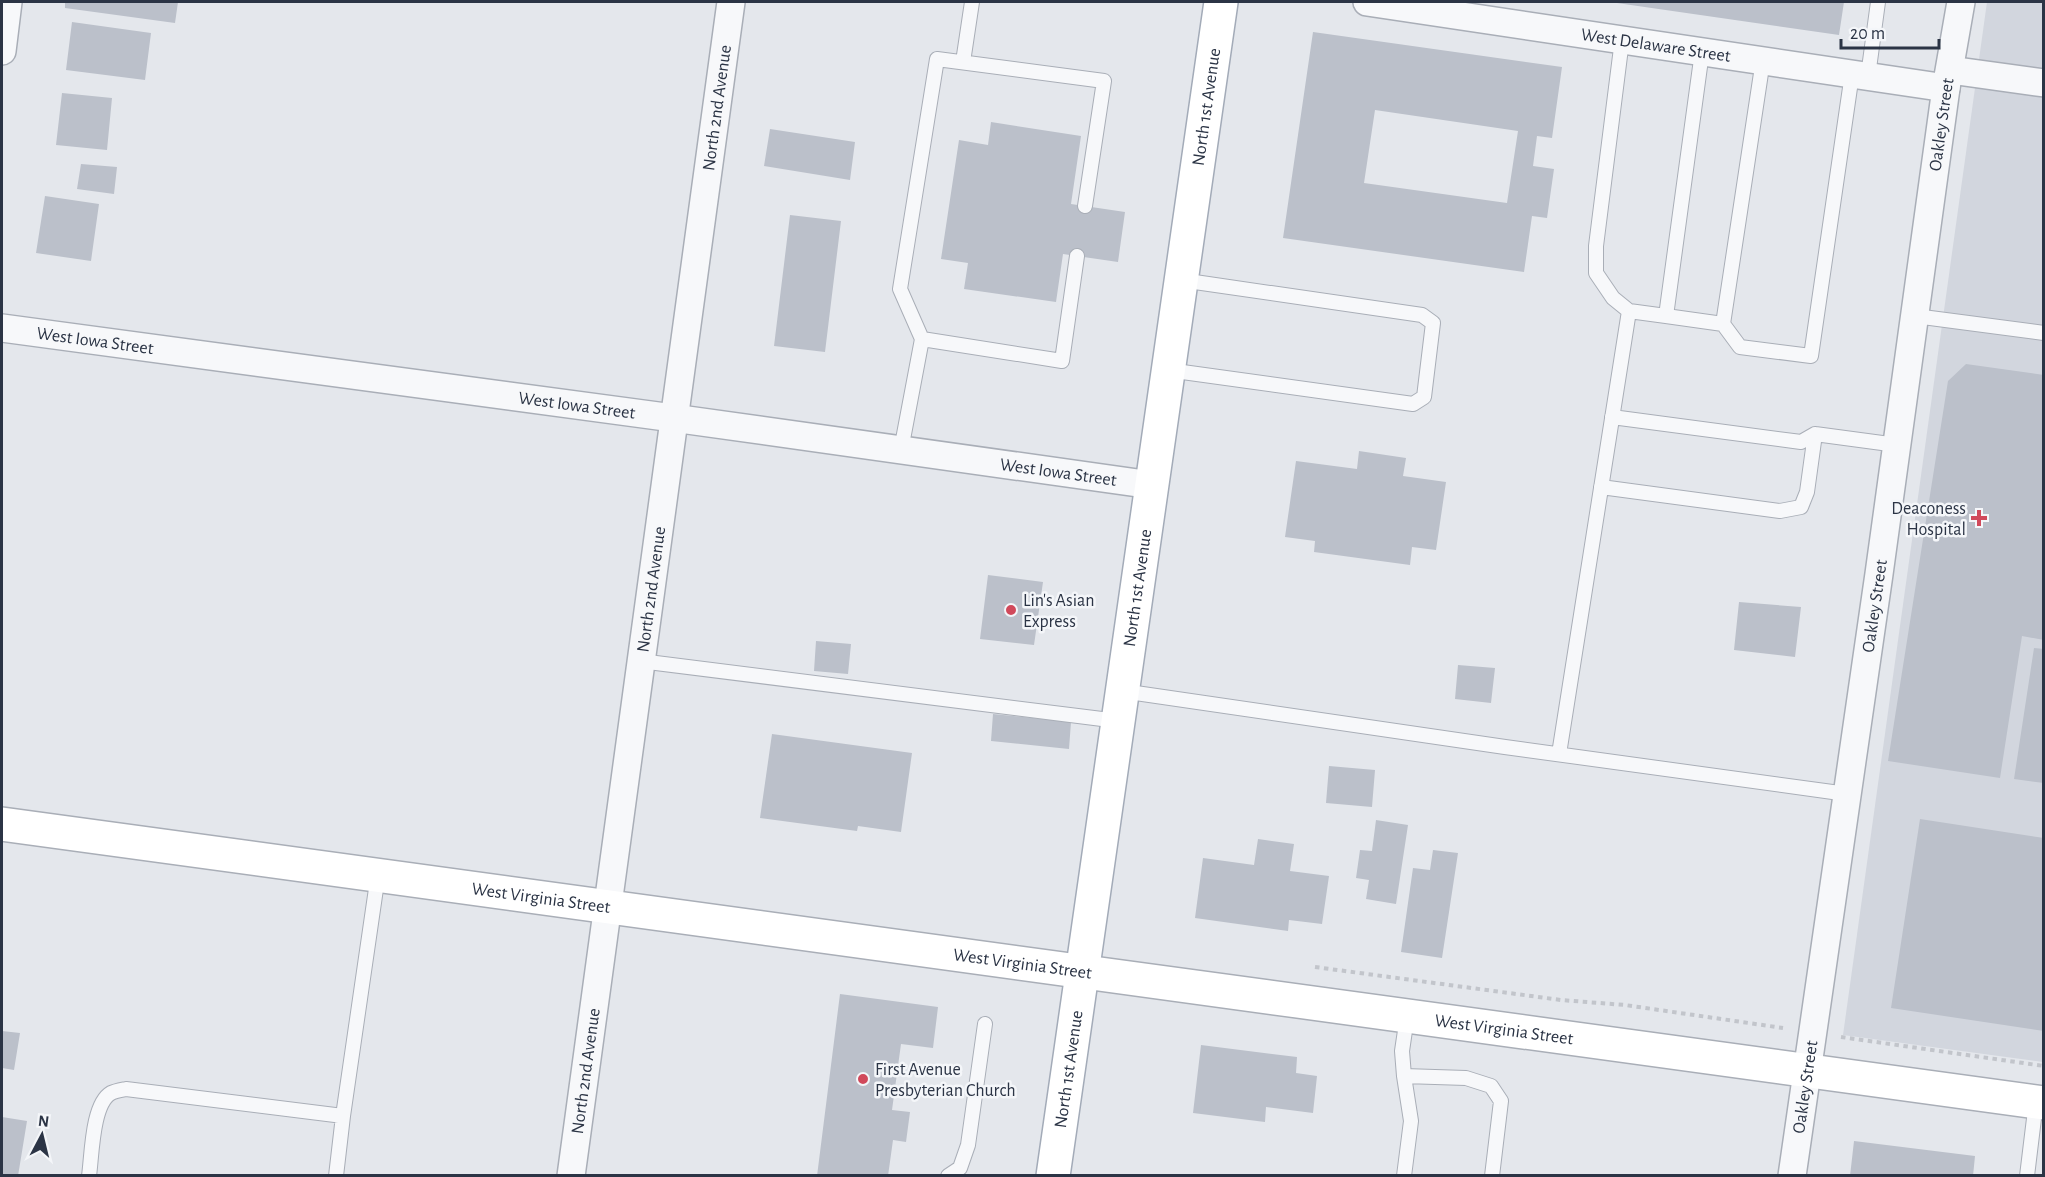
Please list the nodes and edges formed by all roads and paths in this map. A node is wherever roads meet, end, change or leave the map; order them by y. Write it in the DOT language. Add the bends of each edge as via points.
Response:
graph roads {
  1 [pos="8,2"];
  2 [pos="731,2"];
  3 [pos="972,2"];
  4 [pos="1221,2"];
  5 [pos="1367,2"];
  6 [pos="1878,2"];
  7 [pos="1961,2"];
  8 [pos="1622,40"];
  9 [pos="2,51"];
  10 [pos="1702,52"];
  11 [pos="1762,60"];
  12 [pos="963,62"];
  13 [pos="1860,75"];
  14 [pos="1948,79"];
  15 [pos="2043,83"];
  16 [pos="1085,206"];
  17 [pos="1077,256"];
  18 [pos="1181,279"];
  19 [pos="1629,311"];
  20 [pos="1666,316"];
  21 [pos="1915,316"];
  22 [pos="1723,324"];
  23 [pos="2,328"];
  24 [pos="2043,333"];
  25 [pos="922,339"];
  26 [pos="1168,370"];
  27 [pos="673,417"];
  28 [pos="1612,417"];
  29 [pos="1815,435"];
  30 [pos="1897,445"];
  31 [pos="902,450"];
  32 [pos="1152,485"];
  33 [pos="1601,487"];
  34 [pos="640,661"];
  35 [pos="1120,706"];
  36 [pos="1559,754"];
  37 [pos="1847,794"];
  38 [pos="2,824"];
  39 [pos="378,875"];
  40 [pos="608,907"];
  41 [pos="1082,971"];
  42 [pos="1407,1017"];
  43 [pos="985,1024"];
  44 [pos="1812,1033"];
  45 [pos="2043,1066"];
  46 [pos="1807,1070"];
  47 [pos="1404,1076"];
  48 [pos="2039,1102"];
  49 [pos="342,1116"];
  50 [pos="89,1176"];
  51 [pos="336,1176"];
  52 [pos="571,1176"];
  53 [pos="948,1176"];
  54 [pos="1053,1176"];
  55 [pos="1404,1176"];
  56 [pos="1492,1176"];
  57 [pos="1792,1176"];
  58 [pos="2027,1176"];
  1 -- 9 [label="street"];
  2 -- 27 [label="street, North 2nd Avenue"];
  3 -- 12 [label="lane"];
  4 -- 18 [label="street, North 1st Avenue"];
  5 -- 8 [label="street, West Delaware Street"];
  6 -- 13 [label="lane"];
  7 -- 14 [label="street, Oakley Street"];
  8 -- 10 [label="street, West Delaware Street"];
  8 -- 19 [label="lane" via="1597,235 1596,273 1613,298"];
  10 -- 11 [label="street, West Delaware Street"];
  10 -- 20 [label="lane"];
  11 -- 13 [label="street, West Delaware Street"];
  11 -- 22 [label="lane"];
  12 -- 16 [label="lane" via="1104,81"];
  12 -- 25 [label="lane" via="936,59 900,289"];
  13 -- 14 [label="street, West Delaware Street"];
  13 -- 22 [label="lane" via="1811,356 1740,346"];
  14 -- 15 [label="street, West Delaware Street"];
  14 -- 21 [label="street, Oakley Street"];
  17 -- 25 [label="lane" via="1062,361"];
  18 -- 26 [label="street, North 1st Avenue"];
  18 -- 26 [label="lane" via="1422,315 1433,323 1424,397 1413,404"];
  19 -- 20 [label="lane"];
  19 -- 28 [label="lane"];
  20 -- 22 [label="lane"];
  21 -- 24 [label="lane"];
  21 -- 30 [label="street, Oakley Street"];
  23 -- 27 [label="street, West Iowa Street"];
  25 -- 31 [label="lane"];
  26 -- 32 [label="street, North 1st Avenue"];
  27 -- 31 [label="street, West Iowa Street"];
  27 -- 34 [label="street, North 2nd Avenue"];
  28 -- 29 [label="lane" via="1801,442"];
  28 -- 33 [label="lane"];
  29 -- 30 [label="lane"];
  29 -- 33 [label="lane" via="1808,492 1801,507 1780,511"];
  30 -- 37 [label="street, Oakley Street"];
  31 -- 32 [label="street, West Iowa Street"];
  32 -- 35 [label="street, North 1st Avenue"];
  33 -- 36 [label="lane"];
  34 -- 35 [label="lane"];
  34 -- 40 [label="street, North 2nd Avenue"];
  35 -- 36 [label="lane"];
  35 -- 41 [label="street, North 1st Avenue"];
  36 -- 37 [label="lane"];
  37 -- 44 [label="street, Oakley Street"];
  38 -- 39 [label="street, West Virginia Street"];
  39 -- 40 [label="street, West Virginia Street"];
  39 -- 49 [label="lane"];
  40 -- 41 [label="street, West Virginia Street"];
  40 -- 52 [label="street, North 2nd Avenue"];
  41 -- 42 [label="street, West Virginia Street"];
  41 -- 54 [label="street, North 1st Avenue"];
  42 -- 46 [label="street, West Virginia Street"];
  42 -- 47 [label="lane" via="1402,1051"];
  43 -- 53 [label="lane" via="968,1145 960,1168"];
  44 -- 45 [label="path"];
  44 -- 46 [label="street, Oakley Street"];
  46 -- 48 [label="street, West Virginia Street"];
  46 -- 57 [label="street, Oakley Street"];
  47 -- 55 [label="lane" via="1411,1121"];
  47 -- 56 [label="lane" via="1466,1078 1491,1086 1501,1101"];
  48 -- 58 [label="lane"];
  49 -- 50 [label="lane" via="126,1089 112,1092 102,1101 96,1122"];
  49 -- 51 [label="lane"];
}
